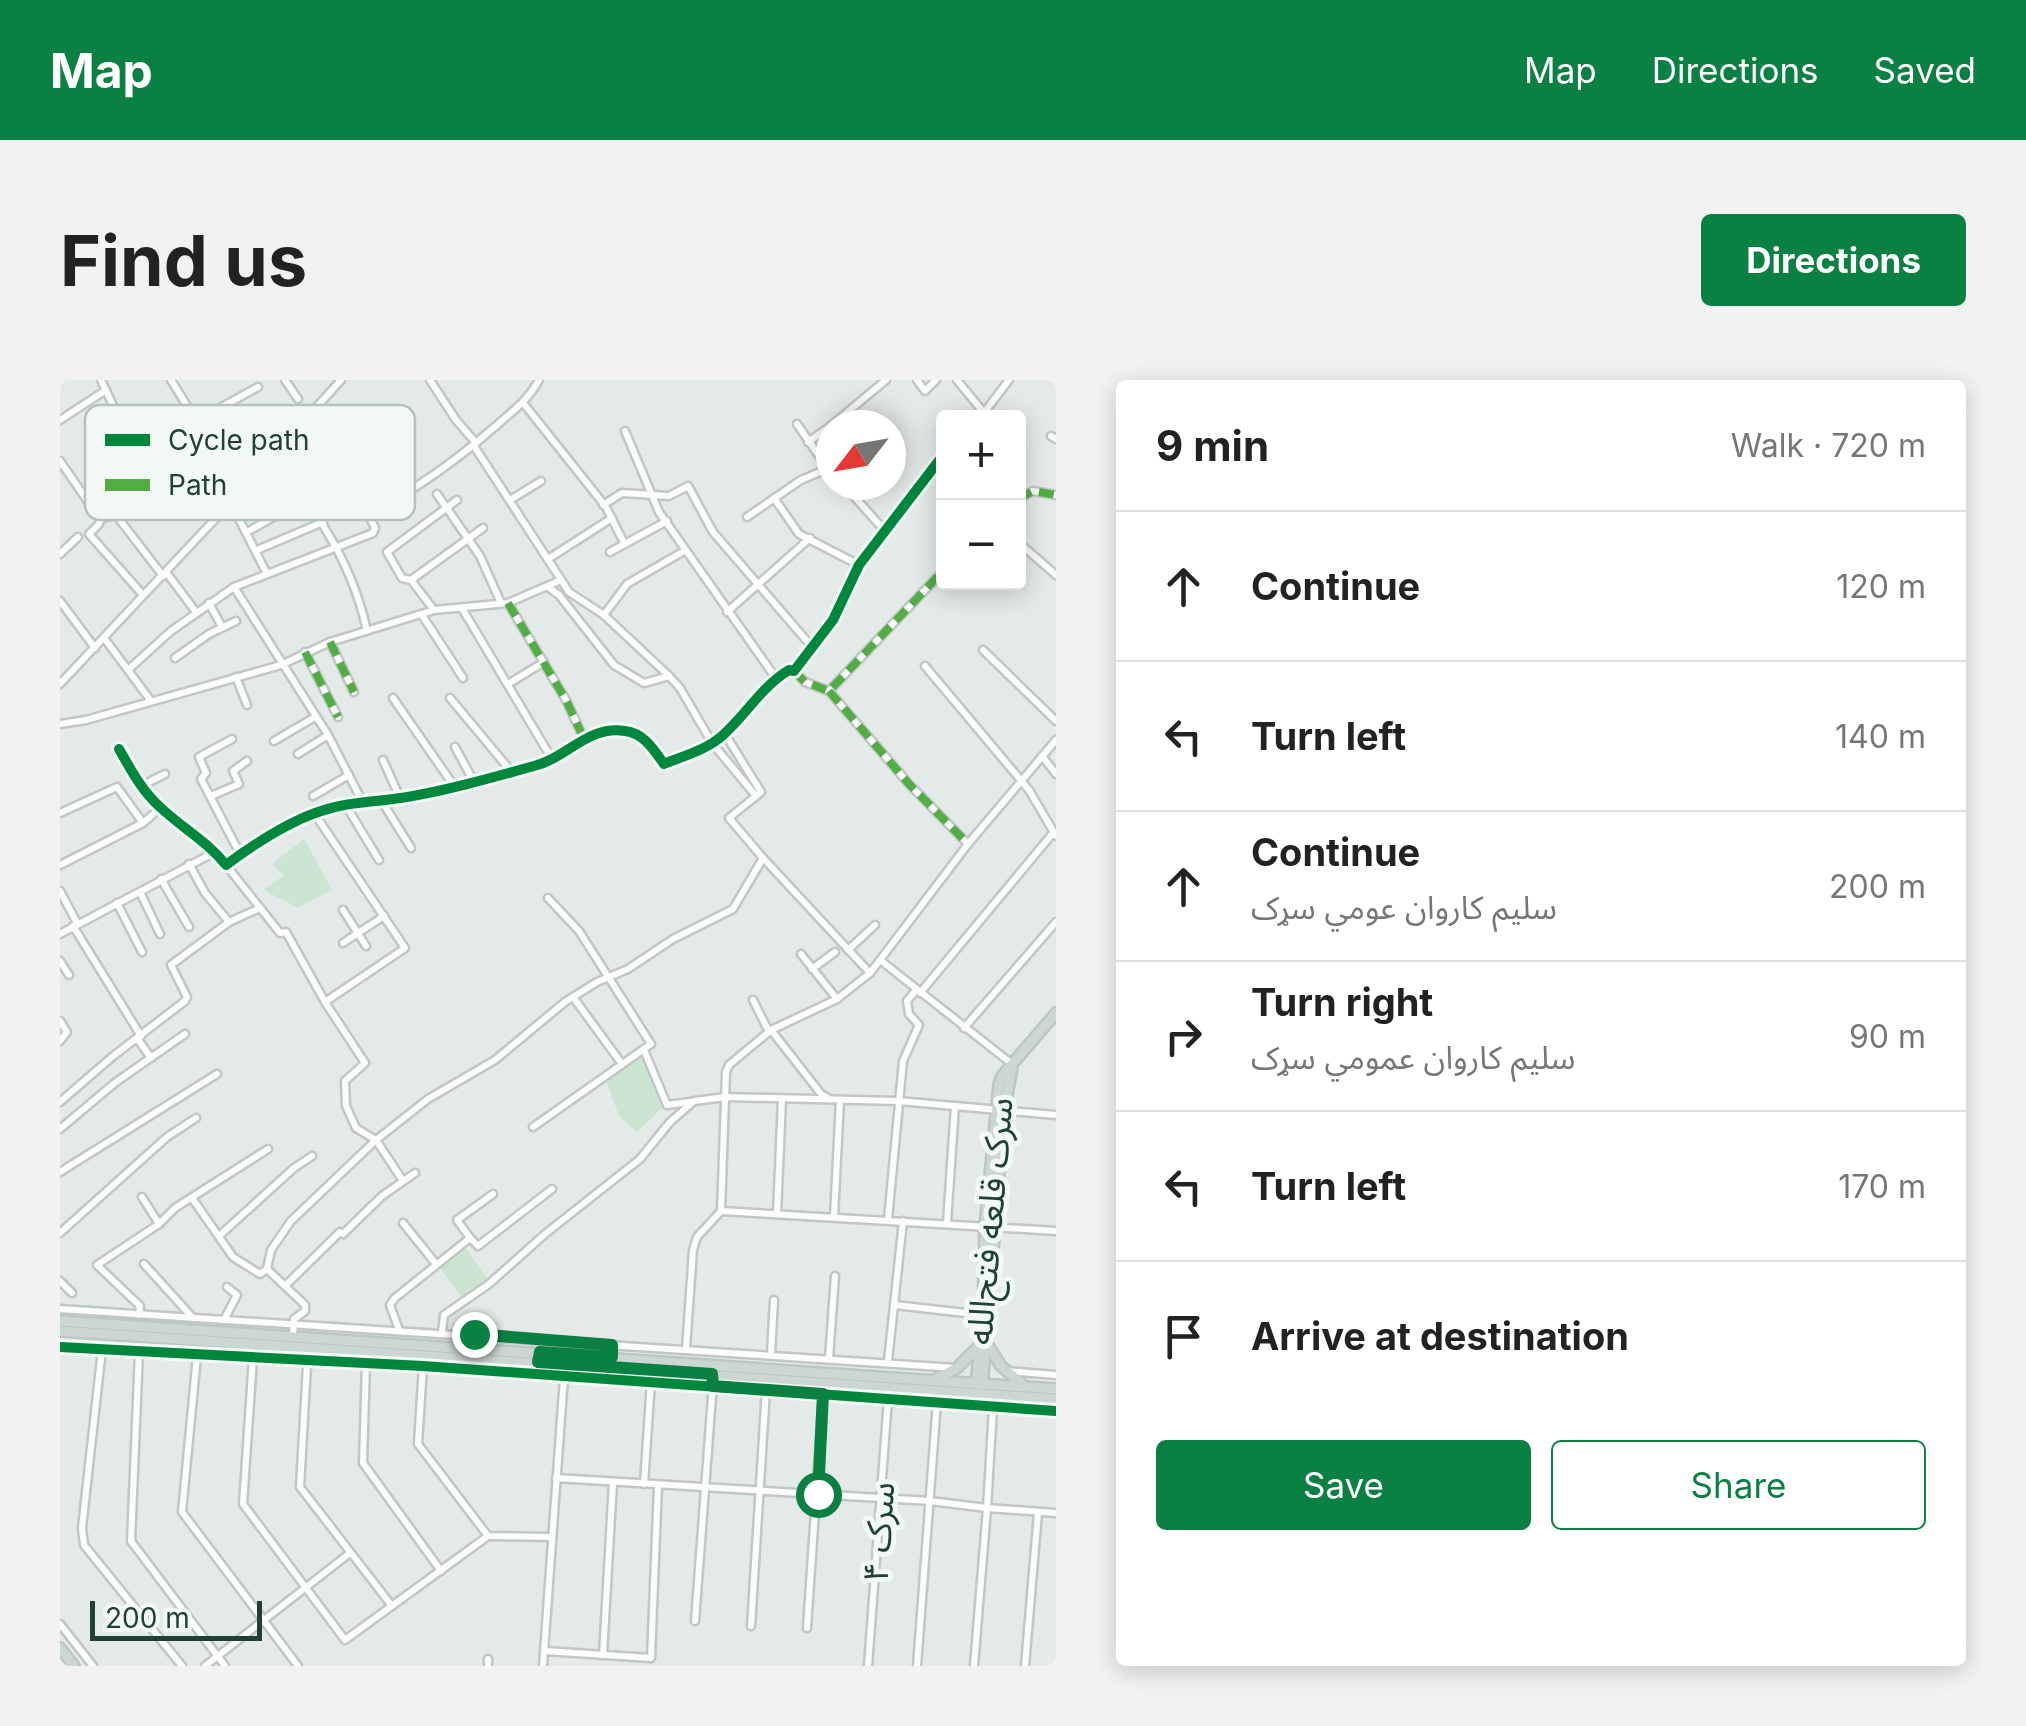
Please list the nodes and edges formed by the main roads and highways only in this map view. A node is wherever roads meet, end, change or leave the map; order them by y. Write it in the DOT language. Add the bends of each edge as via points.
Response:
graph roads {
  1 [pos="1056,1013"];
  2 [pos="990,1226"];
  3 [pos="60,1321"];
  4 [pos="60,1331"];
  5 [pos="983,1343"];
  6 [pos="612,1345"];
  7 [pos="539,1357"];
  8 [pos="612,1357"];
  9 [pos="933,1380"];
  10 [pos="979,1382"];
  11 [pos="1024,1386"];
  12 [pos="1056,1389"];
  13 [pos="978,1394"];
  14 [pos="1056,1399"];
  15 [pos="60,1648"];
  16 [pos="74,1666"];
  1 -- 2 [label="main road, سرک قلعه فتح‌الله" via="999,1084"];
  2 -- 5 [label="main road, سرک قلعه فتح‌الله"];
  2 -- 5 [label="main road, سرک قلعه فتح‌الله"];
  3 -- 7 [label="main road"];
  4 -- 7 [label="main road"];
  5 -- 9 [label="main road"];
  5 -- 10 [label="main road, سرک قلعه فتح‌الله"];
  5 -- 11 [label="main road"];
  6 -- 8 [label="main road"];
  7 -- 8 [label="main road"];
  7 -- 13 [label="main road"];
  8 -- 9 [label="main road"];
  9 -- 10 [label="main road"];
  10 -- 11 [label="main road"];
  10 -- 13 [label="main road, سرک قلعه فتح‌الله"];
  11 -- 12 [label="main road"];
  13 -- 14 [label="main road"];
  15 -- 16 [label="main road"];
}
